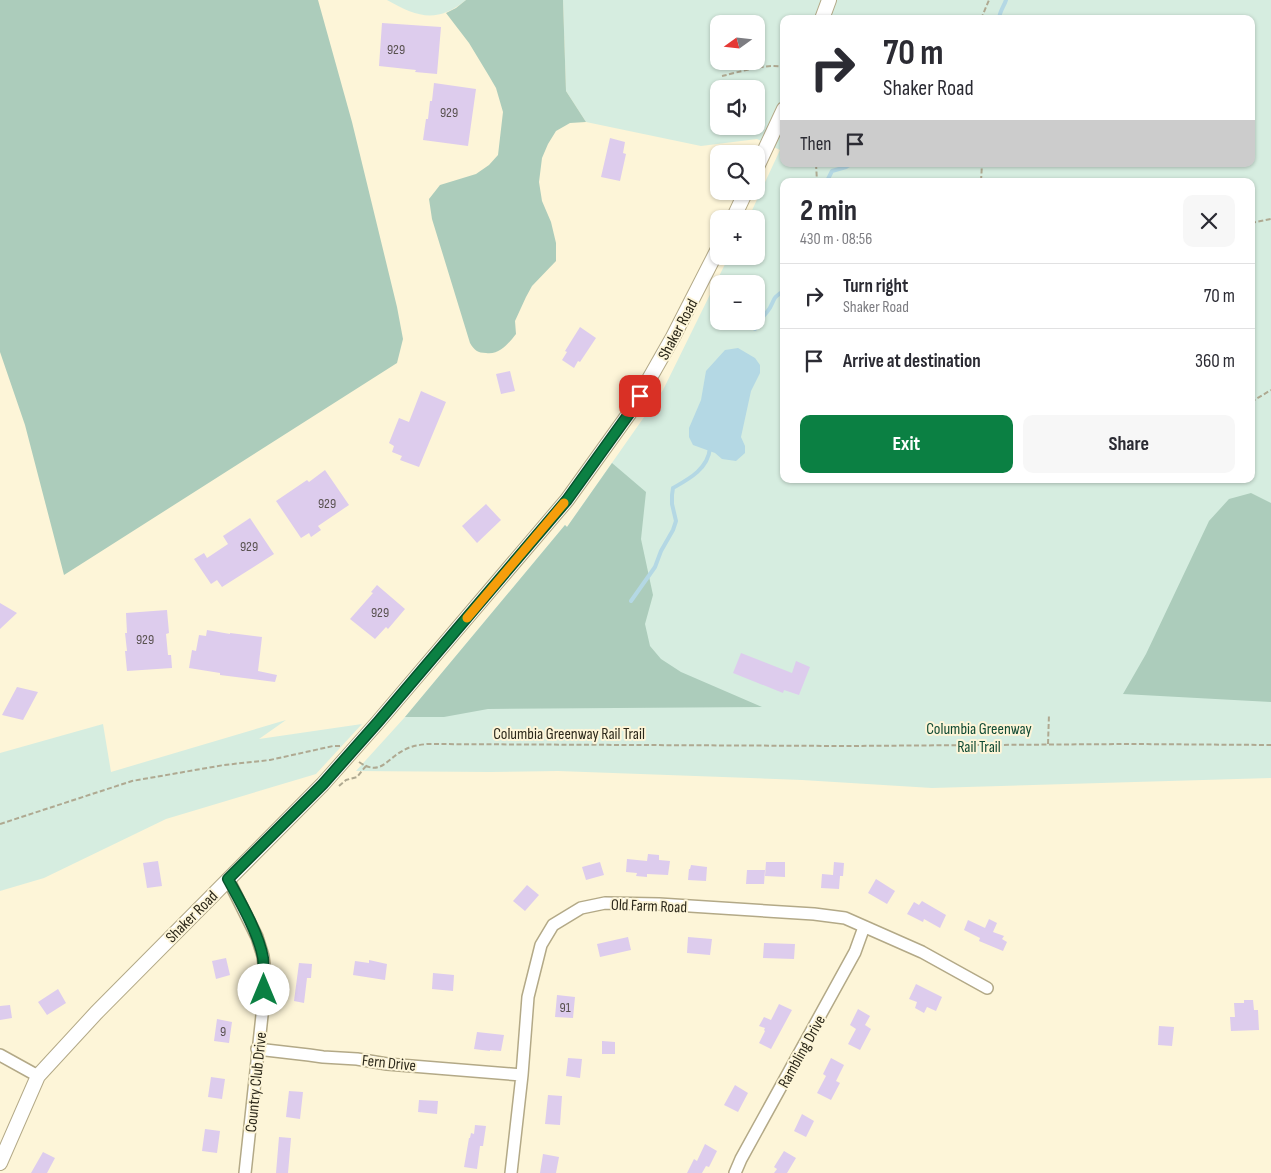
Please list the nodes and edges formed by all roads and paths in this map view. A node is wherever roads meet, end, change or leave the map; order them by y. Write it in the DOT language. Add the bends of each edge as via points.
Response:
graph roads {
  1 [pos="829,0"];
  2 [pos="989,0"];
  3 [pos="823,15"];
  4 [pos="983,15"];
  5 [pos="780,66"];
  6 [pos="722,76"];
  7 [pos="780,118"];
  8 [pos="765,150"];
  9 [pos="1271,219"];
  10 [pos="1255,223"];
  11 [pos="710,265"];
  12 [pos="1271,390"];
  13 [pos="1255,400"];
  14 [pos="1049,714"];
  15 [pos="1048,744"];
  16 [pos="1271,745"];
  17 [pos="343,748"];
  18 [pos="356,759"];
  19 [pos="0,824"];
  20 [pos="228,879"];
  21 [pos="864,927"];
  22 [pos="987,988"];
  23 [pos="257,1049"];
  24 [pos="0,1055"];
  25 [pos="522,1075"];
  26 [pos="38,1076"];
  27 [pos="0,1163"];
  28 [pos="245,1173"];
  29 [pos="511,1173"];
  30 [pos="735,1173"];
  1 -- 3 [label="street"];
  2 -- 4 [label="path"];
  5 -- 6 [label="path" via="765,66"];
  7 -- 8 [label="street"];
  9 -- 10 [label="path"];
  11 -- 20 [label="street, Shaker Road" via="631,411 567,500 356,748"];
  12 -- 13 [label="path"];
  14 -- 15 [label="path"];
  15 -- 16 [label="path, Columbia Greenway Rail Trail"];
  15 -- 18 [label="path, Columbia Greenway Rail Trail" via="427,744 405,749 378,768"];
  17 -- 19 [label="path" via="333,746 270,760 150,777"];
  20 -- 23 [label="street, Country Club Drive" via="263,956 263,1006"];
  20 -- 26 [label="street, Shaker Road" via="96,1012"];
  21 -- 22 [label="street, Old Farm Road" via="922,952"];
  21 -- 25 [label="street, Old Farm Road" via="845,918 814,914 604,903 581,908 553,926 541,944 528,997"];
  21 -- 30 [label="street, Rambling Drive" via="855,952"];
  23 -- 25 [label="street, Fern Drive"];
  23 -- 28 [label="street, Country Club Drive"];
  24 -- 26 [label="street"];
  25 -- 29 [label="street, Old Farm Road"];
  26 -- 27 [label="street, Shaker Road"];
}
